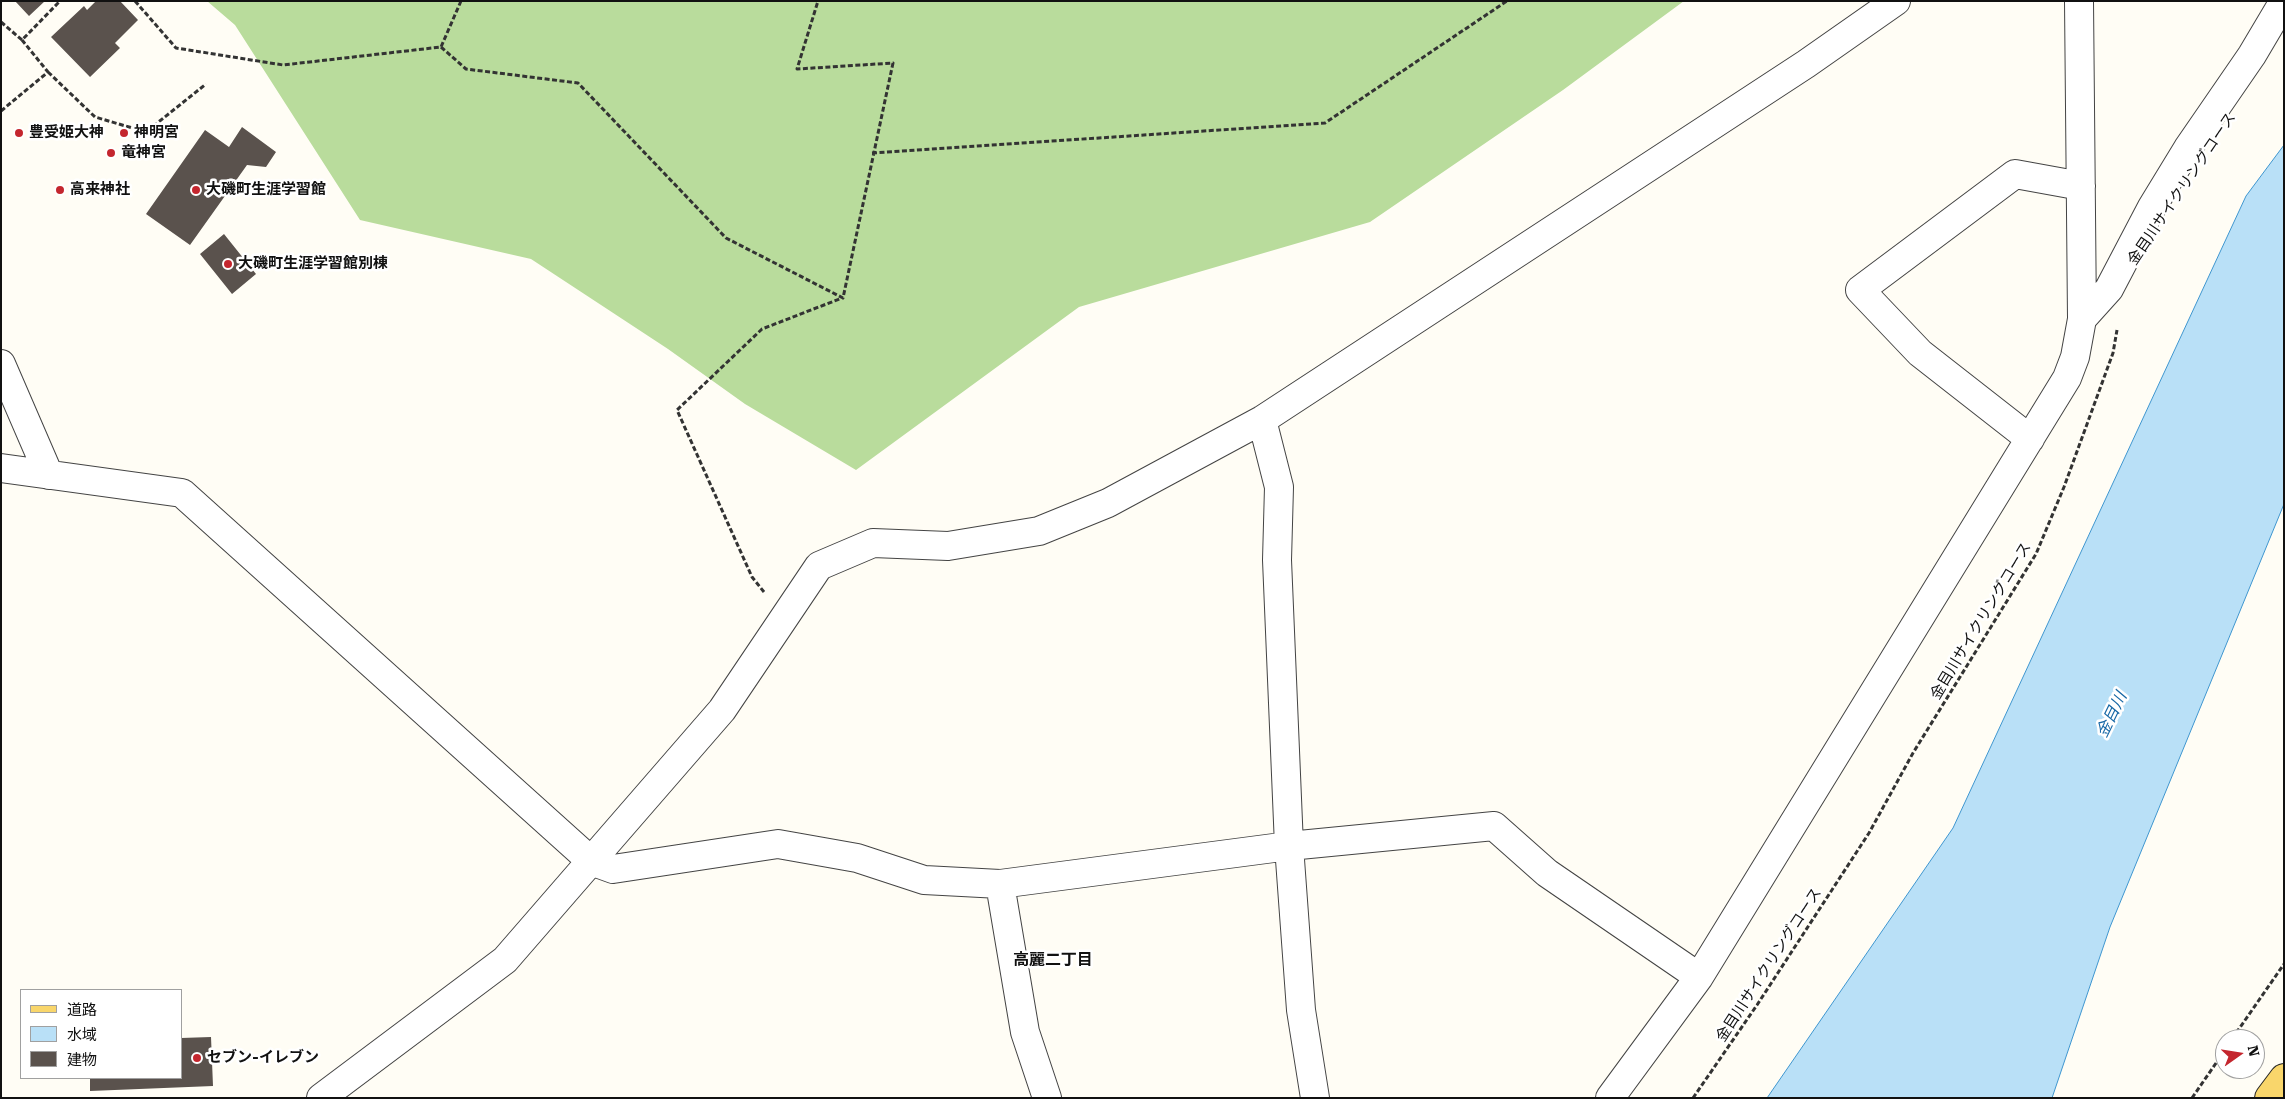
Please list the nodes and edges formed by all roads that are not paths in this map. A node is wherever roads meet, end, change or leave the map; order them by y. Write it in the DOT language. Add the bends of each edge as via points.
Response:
graph roads {
  1 [pos="1896,1"];
  2 [pos="2079,1"];
  3 [pos="2284,2"];
  4 [pos="2081,186"];
  5 [pos="2082,319"];
  6 [pos="1,364"];
  7 [pos="1262,420"];
  8 [pos="2030,439"];
  9 [pos="1,468"];
  10 [pos="49,475"];
  11 [pos="1289,846"];
  12 [pos="591,861"];
  13 [pos="1000,884"];
  14 [pos="1699,977"];
  15 [pos="2284,1078"];
  16 [pos="321,1098"];
  17 [pos="1047,1098"];
  18 [pos="1314,1098"];
  19 [pos="1610,1098"];
  20 [pos="2269,1098"];
  1 -- 7 [label="street" via="1806,64"];
  2 -- 4 [label="street"];
  3 -- 5 [label="street" via="2172,174 2109,288"];
  4 -- 5 [label="street"];
  4 -- 8 [label="street" via="2015,174 1860,290 1920,353"];
  5 -- 8 [label="street" via="2077,349 2067,378"];
  6 -- 10 [label="street"];
  7 -- 11 [label="street" via="1279,487 1277,560"];
  7 -- 12 [label="street" via="1108,503 1038,531 948,546 874,543 819,566 722,710"];
  8 -- 14 [label="street"];
  9 -- 10 [label="street"];
  10 -- 12 [label="street" via="182,493"];
  11 -- 13 [label="street"];
  11 -- 14 [label="street" via="1494,826 1547,873"];
  11 -- 18 [label="street" via="1301,1010"];
  12 -- 13 [label="street" via="613,869 778,844 856,858 924,880"];
  12 -- 16 [label="street" via="505,960"];
  13 -- 17 [label="street" via="1025,1032"];
  14 -- 19 [label="street"];
  15 -- 20 [label="main road"];
}
